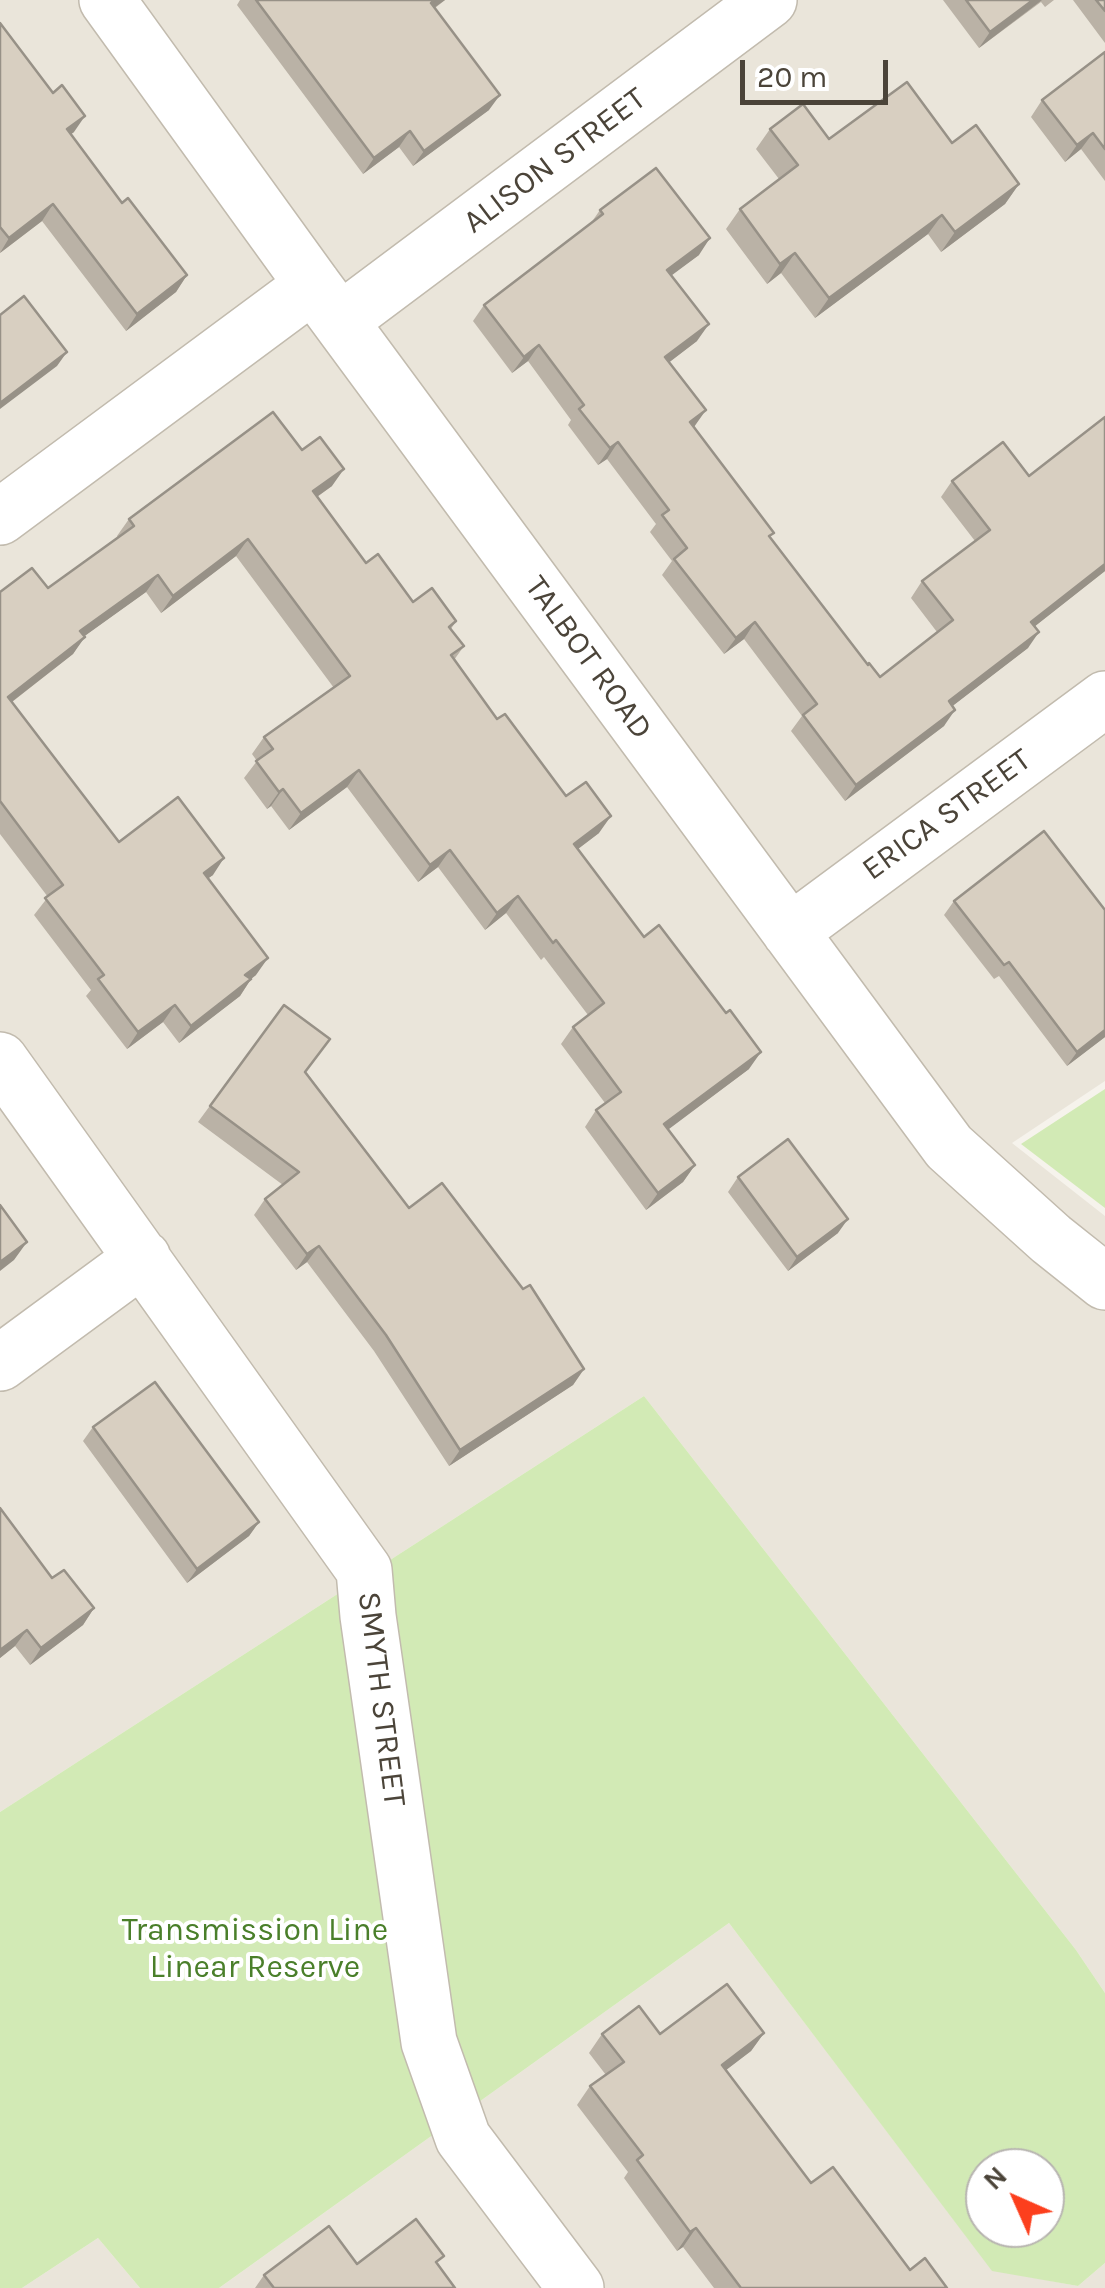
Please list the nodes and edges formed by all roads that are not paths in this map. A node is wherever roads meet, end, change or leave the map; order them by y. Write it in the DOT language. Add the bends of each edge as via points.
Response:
graph roads {
  1 [pos="107,0"];
  2 [pos="770,0"];
  3 [pos="327,303"];
  4 [pos="0,517"];
  5 [pos="1105,699"];
  6 [pos="790,932"];
  7 [pos="0,1060"];
  8 [pos="143,1258"];
  9 [pos="1105,1282"];
  10 [pos="0,1363"];
  11 [pos="576,2288"];
  1 -- 3 [label="street, TALBOT ROAD"];
  2 -- 3 [label="street, ALISON STREET"];
  3 -- 4 [label="street, ALISON STREET"];
  3 -- 6 [label="street, TALBOT ROAD"];
  5 -- 6 [label="street, ERICA STREET"];
  6 -- 9 [label="street, TALBOT ROAD" via="949,1147"];
  7 -- 8 [label="street, SMYTH STREET"];
  8 -- 10 [label="street"];
  8 -- 11 [label="street, SMYTH STREET" via="364,1570 429,2042 463,2138"];
}
